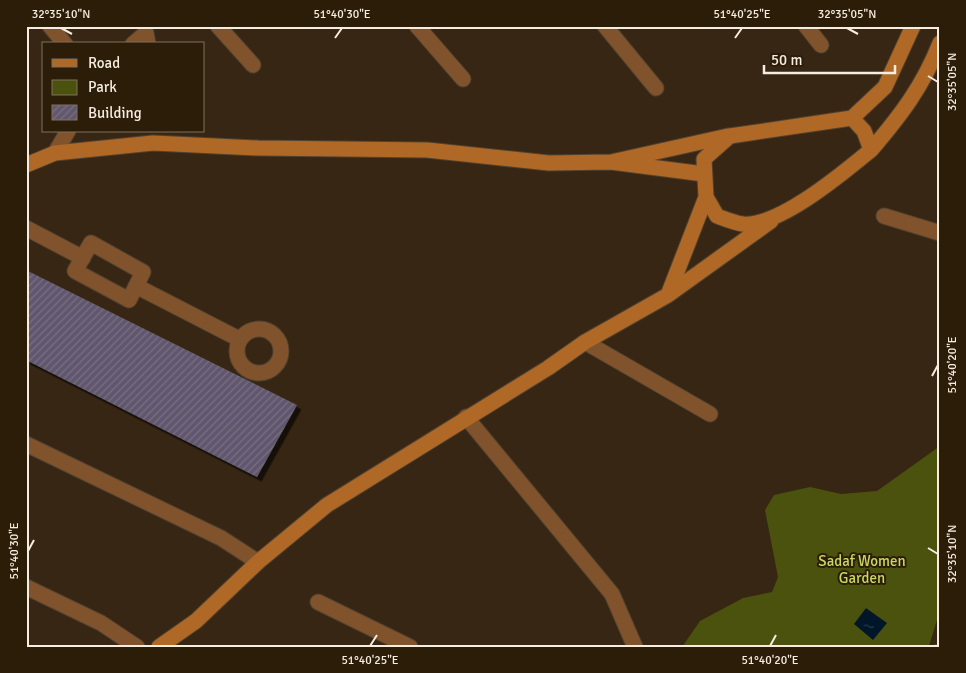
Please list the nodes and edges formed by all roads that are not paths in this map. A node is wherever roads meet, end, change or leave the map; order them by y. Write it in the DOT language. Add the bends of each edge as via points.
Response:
graph roads {
  1 [pos="50,26"];
  2 [pos="218,26"];
  3 [pos="417,26"];
  4 [pos="605,26"];
  5 [pos="806,26"];
  6 [pos="914,26"];
  7 [pos="149,34"];
  8 [pos="63,42"];
  9 [pos="135,42"];
  10 [pos="940,42"];
  11 [pos="821,45"];
  12 [pos="253,65"];
  13 [pos="463,79"];
  14 [pos="656,88"];
  15 [pos="852,118"];
  16 [pos="67,132"];
  17 [pos="730,136"];
  18 [pos="153,137"];
  19 [pos="871,150"];
  20 [pos="55,153"];
  21 [pos="611,162"];
  22 [pos="26,165"];
  23 [pos="704,174"];
  24 [pos="706,197"];
  25 [pos="884,216"];
  26 [pos="775,218"];
  27 [pos="26,228"];
  28 [pos="940,233"];
  29 [pos="83,258"];
  30 [pos="136,286"];
  31 [pos="668,295"];
  32 [pos="239,339"];
  33 [pos="584,342"];
  34 [pos="710,414"];
  35 [pos="466,417"];
  36 [pos="26,444"];
  37 [pos="258,562"];
  38 [pos="26,587"];
  39 [pos="318,602"];
  40 [pos="138,647"];
  41 [pos="159,647"];
  42 [pos="410,647"];
  43 [pos="635,647"];
  1 -- 8 [label="street"];
  2 -- 12 [label="street"];
  3 -- 13 [label="street"];
  4 -- 14 [label="street"];
  5 -- 11 [label="street"];
  6 -- 15 [label="street" via="885,87"];
  7 -- 9 [label="street"];
  10 -- 19 [label="street" via="931,65 904,112"];
  15 -- 17 [label="street"];
  15 -- 19 [label="street" via="864,131"];
  16 -- 20 [label="street"];
  17 -- 21 [label="street"];
  17 -- 23 [label="street" via="704,159"];
  18 -- 20 [label="street"];
  18 -- 21 [label="street" via="258,148 427,150 549,163"];
  19 -- 26 [label="street"];
  20 -- 22 [label="street"];
  21 -- 23 [label="street"];
  23 -- 24 [label="street"];
  24 -- 26 [label="street" via="717,216 743,224"];
  24 -- 31 [label="street"];
  25 -- 28 [label="street"];
  26 -- 31 [label="street"];
  27 -- 29 [label="street"];
  29 -- 30 [label="street" via="91,243 143,272"];
  29 -- 30 [label="street" via="75,271 129,300"];
  30 -- 32 [label="street"];
  31 -- 33 [label="street"];
  33 -- 34 [label="street"];
  33 -- 35 [label="street" via="548,368"];
  35 -- 37 [label="street" via="327,505"];
  35 -- 43 [label="street" via="612,594"];
  36 -- 37 [label="street" via="221,538"];
  37 -- 41 [label="street" via="196,621"];
  38 -- 40 [label="street" via="101,623"];
  39 -- 42 [label="street"];
}
